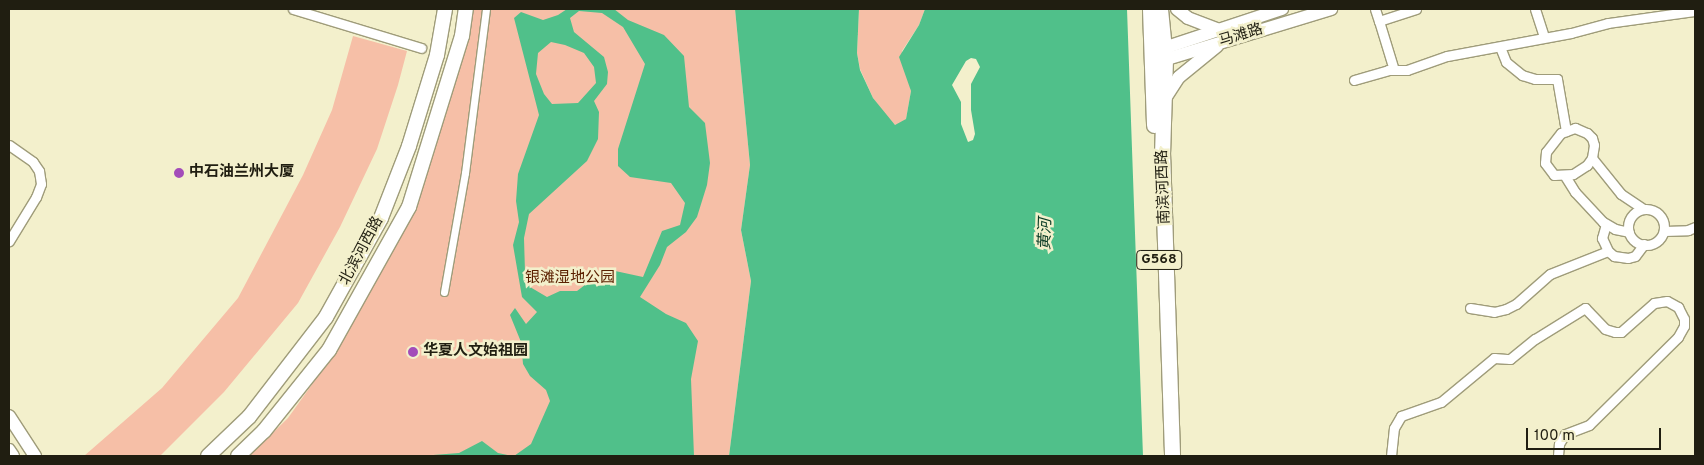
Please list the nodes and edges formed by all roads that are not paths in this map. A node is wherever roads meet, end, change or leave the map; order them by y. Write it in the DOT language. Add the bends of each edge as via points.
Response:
graph roads {
  1 [pos="293,9"];
  2 [pos="445,9"];
  3 [pos="466,9"];
  4 [pos="486,9"];
  5 [pos="1150,9"];
  6 [pos="1160,9"];
  7 [pos="1177,9"];
  8 [pos="1282,9"];
  9 [pos="1332,9"];
  10 [pos="1375,9"];
  11 [pos="1416,9"];
  12 [pos="1535,9"];
  13 [pos="1695,11"];
  14 [pos="1379,21"];
  15 [pos="1218,28"];
  16 [pos="1544,37"];
  17 [pos="1223,42"];
  18 [pos="421,48"];
  19 [pos="1500,48"];
  20 [pos="1158,56"];
  21 [pos="1394,70"];
  22 [pos="1354,80"];
  23 [pos="1164,100"];
  24 [pos="1566,132"];
  25 [pos="9,145"];
  26 [pos="1592,158"];
  27 [pos="1565,176"];
  28 [pos="1643,209"];
  29 [pos="1606,224"];
  30 [pos="1695,227"];
  31 [pos="1664,231"];
  32 [pos="1629,232"];
  33 [pos="9,241"];
  34 [pos="1644,244"];
  35 [pos="1608,251"];
  36 [pos="444,292"];
  37 [pos="1470,308"];
  38 [pos="9,416"];
  39 [pos="9,450"];
  40 [pos="13,456"];
  41 [pos="35,456"];
  42 [pos="208,456"];
  43 [pos="238,456"];
  44 [pos="1172,456"];
  45 [pos="1391,456"];
  46 [pos="1558,456"];
  1 -- 18 [label="street"];
  2 -- 42 [label="main road, 北滨河西路" via="437,55 409,146 380,218 326,317 248,417"];
  3 -- 43 [label="main road, 北滨河西路" via="462,36 409,207 329,350 264,431"];
  4 -- 36 [label="street" via="465,173"];
  5 -- 20 [label="highway, 南滨河西路 / G568"];
  6 -- 20 [label="highway, 南滨河西路 / G568"];
  7 -- 15 [label="main road" via="1188,18"];
  8 -- 15 [label="main road, 马滩路"];
  9 -- 17 [label="main road, 马滩路"];
  10 -- 14 [label="street"];
  11 -- 14 [label="street"];
  12 -- 16 [label="street"];
  13 -- 16 [label="street" via="1608,23 1571,34"];
  14 -- 21 [label="street"];
  15 -- 20 [label="main road, 马滩路"];
  16 -- 19 [label="street"];
  17 -- 20 [label="main road, 马滩路"];
  17 -- 23 [label="main road" via="1179,77"];
  19 -- 21 [label="street" via="1447,56 1407,70"];
  19 -- 24 [label="street" via="1506,62 1522,75 1557,79"];
  20 -- 23 [label="highway, 南滨河西路 / G568"];
  20 -- 44 [label="highway, 南滨河西路 / G568"];
  21 -- 22 [label="street"];
  23 -- 44 [label="highway, 南滨河西路 / G568" via="1162,152"];
  24 -- 26 [label="street" via="1575,128 1587,133 1594,145"];
  24 -- 27 [label="street" via="1560,133 1549,145 1545,157 1550,172"];
  25 -- 33 [label="street" via="33,162 39,171 41,184"];
  26 -- 27 [label="street" via="1581,171"];
  26 -- 28 [label="street" via="1621,194"];
  27 -- 29 [label="street" via="1592,212"];
  28 -- 31 [label="street" via="1653,210 1661,216"];
  28 -- 32 [label="street" via="1631,217"];
  29 -- 32 [label="street"];
  29 -- 35 [label="street" via="1602,238"];
  30 -- 31 [label="street"];
  31 -- 34 [label="street" via="1654,243"];
  32 -- 34 [label="street"];
  34 -- 35 [label="street" via="1640,251 1628,258"];
  35 -- 37 [label="street" via="1550,274 1506,309 1482,312"];
  38 -- 41 [label="main road"];
  39 -- 40 [label="main road"];
  45 -- 46 [label="street" via="1394,428 1401,416 1441,402 1494,358 1510,360 1535,339 1585,308 1605,329 1621,332 1654,303 1667,301 1678,307 1684,326 1678,337 1589,425 1565,434 1559,444"];
}
